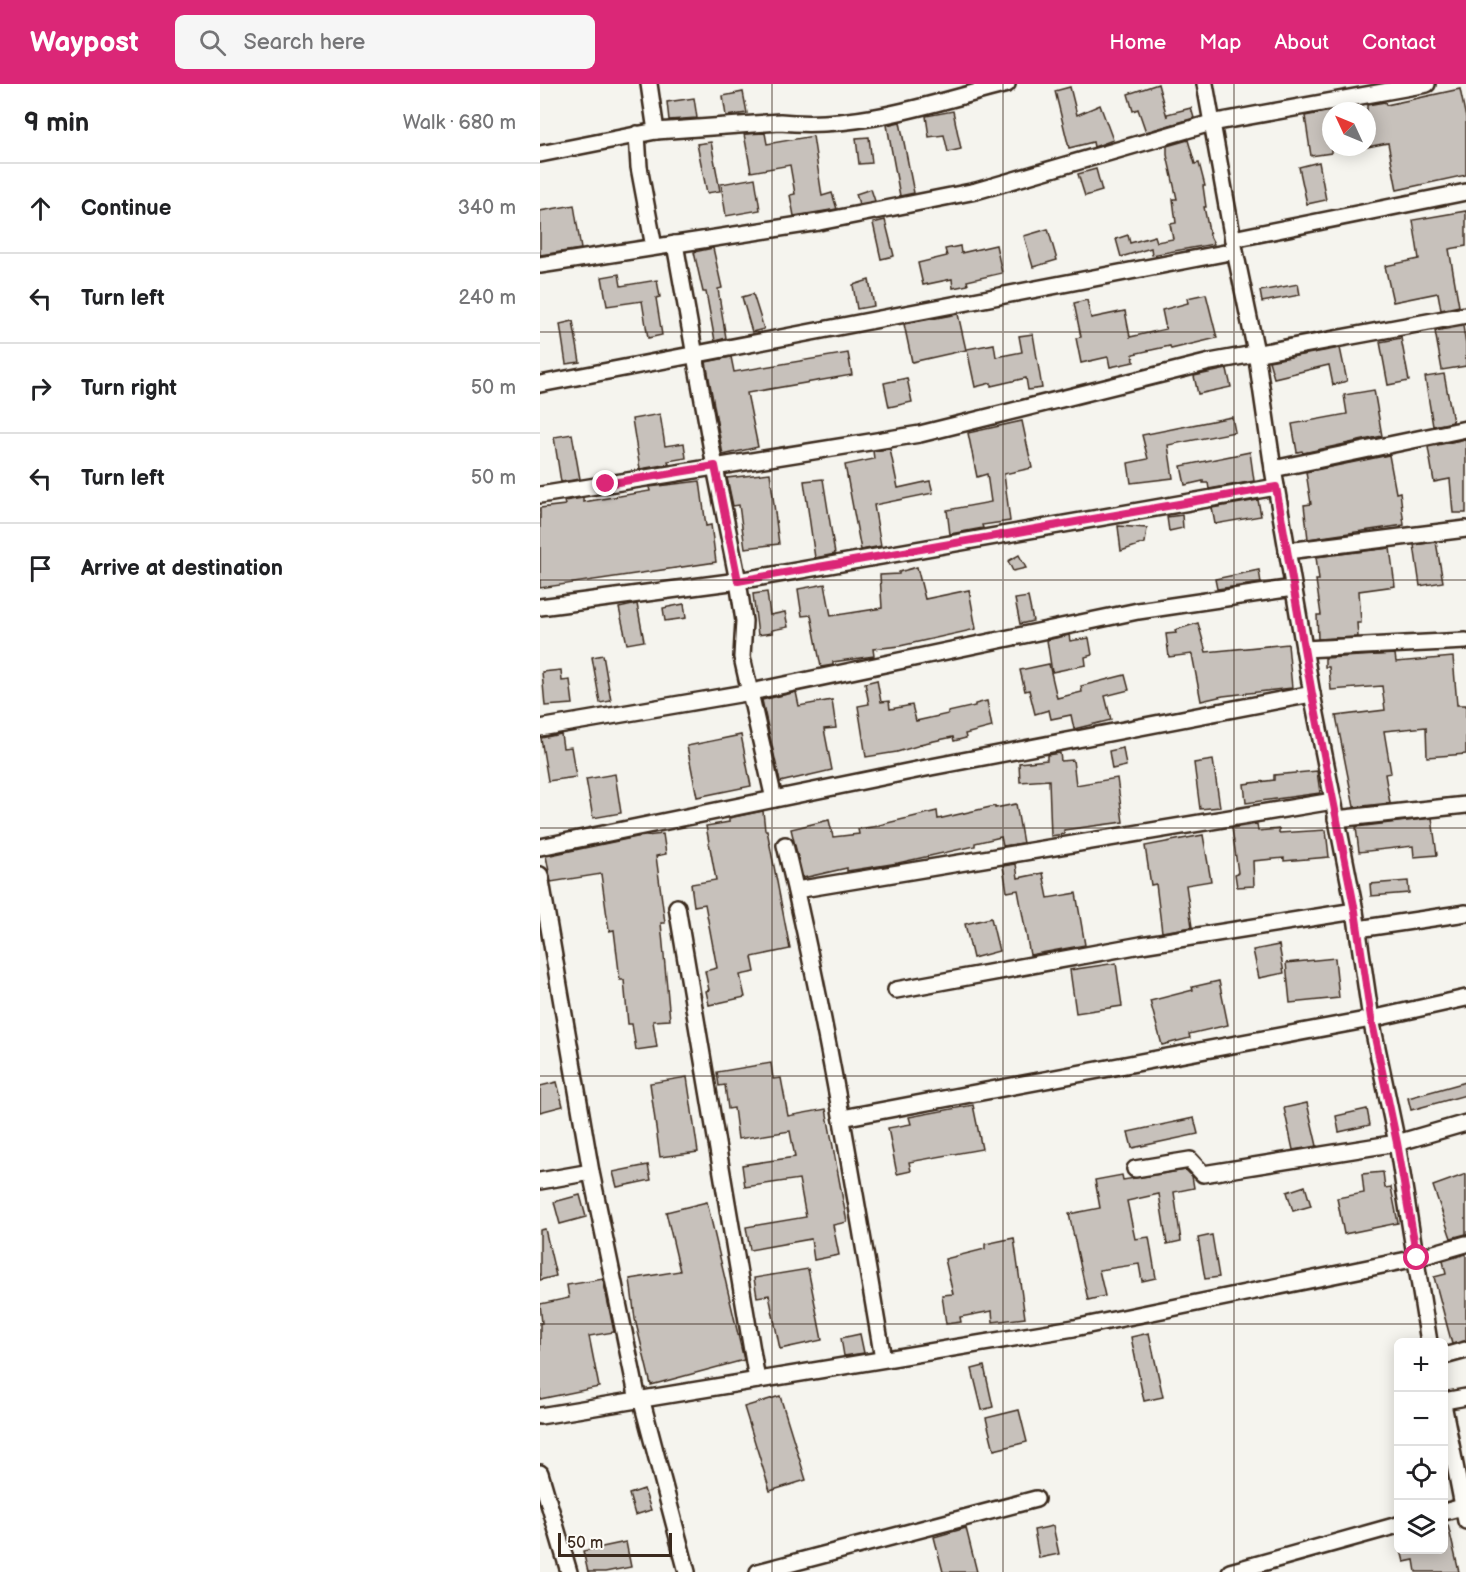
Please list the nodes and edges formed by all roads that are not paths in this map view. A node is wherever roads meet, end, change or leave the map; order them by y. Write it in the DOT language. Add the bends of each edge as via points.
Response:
graph roads {
  1 [pos="649,84"];
  2 [pos="1007,84"];
  3 [pos="1205,84"];
  4 [pos="1427,84"];
  5 [pos="1211,123"];
  6 [pos="656,131"];
  7 [pos="637,134"];
  8 [pos="540,154"];
  9 [pos="1466,192"];
  10 [pos="675,244"];
  11 [pos="1234,245"];
  12 [pos="654,248"];
  13 [pos="540,265"];
  14 [pos="1466,315"];
  15 [pos="1256,352"];
  16 [pos="695,356"];
  17 [pos="540,384"];
  18 [pos="1466,429"];
  19 [pos="715,466"];
  20 [pos="1273,469"];
  21 [pos="1276,487"];
  22 [pos="540,495"];
  23 [pos="1466,530"];
  24 [pos="1287,551"];
  25 [pos="738,581"];
  26 [pos="1293,588"];
  27 [pos="540,607"];
  28 [pos="1466,641"];
  29 [pos="1304,649"];
  30 [pos="751,692"];
  31 [pos="1312,694"];
  32 [pos="540,728"];
  33 [pos="774,799"];
  34 [pos="1333,801"];
  35 [pos="1466,805"];
  36 [pos="1336,819"];
  37 [pos="785,845"];
  38 [pos="540,847"];
  39 [pos="540,875"];
  40 [pos="796,890"];
  41 [pos="677,907"];
  42 [pos="1355,911"];
  43 [pos="1466,913"];
  44 [pos="1358,929"];
  45 [pos="896,990"];
  46 [pos="1466,998"];
  47 [pos="1371,1018"];
  48 [pos="842,1118"];
  49 [pos="1466,1123"];
  50 [pos="1397,1143"];
  51 [pos="1135,1169"];
  52 [pos="591,1172"];
  53 [pos="540,1182"];
  54 [pos="1466,1244"];
  55 [pos="1417,1258"];
  56 [pos="1428,1338"];
  57 [pos="1466,1350"];
  58 [pos="1448,1355"];
  59 [pos="883,1359"];
  60 [pos="758,1380"];
  61 [pos="1466,1397"];
  62 [pos="640,1399"];
  63 [pos="1448,1400"];
  64 [pos="540,1416"];
  65 [pos="1448,1432"];
  66 [pos="540,1473"];
  67 [pos="1036,1499"];
  68 [pos="1465,1511"];
  69 [pos="1448,1512"];
  70 [pos="1394,1525"];
  71 [pos="569,1572"];
  72 [pos="687,1572"];
  73 [pos="758,1572"];
  74 [pos="1230,1572"];
  1 -- 6 [label="street"];
  2 -- 6 [label="street" via="862,120"];
  3 -- 5 [label="street"];
  4 -- 5 [label="street"];
  5 -- 10 [label="street" via="976,191 819,222"];
  5 -- 11 [label="street"];
  6 -- 7 [label="street"];
  7 -- 8 [label="street"];
  7 -- 12 [label="street"];
  9 -- 11 [label="street"];
  10 -- 12 [label="street"];
  10 -- 16 [label="street"];
  11 -- 15 [label="street"];
  11 -- 16 [label="street"];
  12 -- 13 [label="street"];
  14 -- 15 [label="street"];
  15 -- 19 [label="street" via="920,434"];
  15 -- 20 [label="street"];
  16 -- 17 [label="street"];
  16 -- 19 [label="street"];
  18 -- 20 [label="street"];
  19 -- 22 [label="street"];
  19 -- 25 [label="street"];
  20 -- 21 [label="street"];
  21 -- 24 [label="street"];
  21 -- 25 [label="street"];
  23 -- 24 [label="street"];
  24 -- 26 [label="street"];
  25 -- 27 [label="street"];
  25 -- 30 [label="street" via="744,621 742,657"];
  26 -- 29 [label="street"];
  26 -- 30 [label="street" via="1138,611"];
  28 -- 29 [label="street"];
  29 -- 31 [label="street"];
  30 -- 32 [label="street"];
  30 -- 33 [label="street"];
  31 -- 33 [label="street"];
  31 -- 34 [label="street"];
  33 -- 38 [label="street"];
  34 -- 36 [label="street"];
  34 -- 40 [label="street"];
  35 -- 36 [label="street"];
  36 -- 42 [label="street"];
  37 -- 40 [label="street"];
  39 -- 52 [label="street"];
  40 -- 48 [label="street"];
  41 -- 60 [label="street"];
  42 -- 44 [label="street"];
  42 -- 45 [label="street"];
  43 -- 44 [label="street"];
  44 -- 47 [label="street"];
  46 -- 47 [label="street"];
  47 -- 48 [label="street"];
  47 -- 50 [label="street"];
  48 -- 59 [label="street"];
  49 -- 50 [label="street"];
  50 -- 51 [label="street" via="1203,1174 1190,1160"];
  50 -- 55 [label="street"];
  52 -- 53 [label="street"];
  52 -- 62 [label="street"];
  54 -- 55 [label="street"];
  55 -- 56 [label="street"];
  55 -- 59 [label="street" via="1074,1328"];
  57 -- 58 [label="street"];
  59 -- 60 [label="street"];
  60 -- 62 [label="street"];
  61 -- 63 [label="street"];
  62 -- 64 [label="street"];
  62 -- 72 [label="street"];
  65 -- 68 [label="street"];
  66 -- 71 [label="street"];
  67 -- 73 [label="street"];
  68 -- 69 [label="street"];
  70 -- 74 [label="street"];
}
